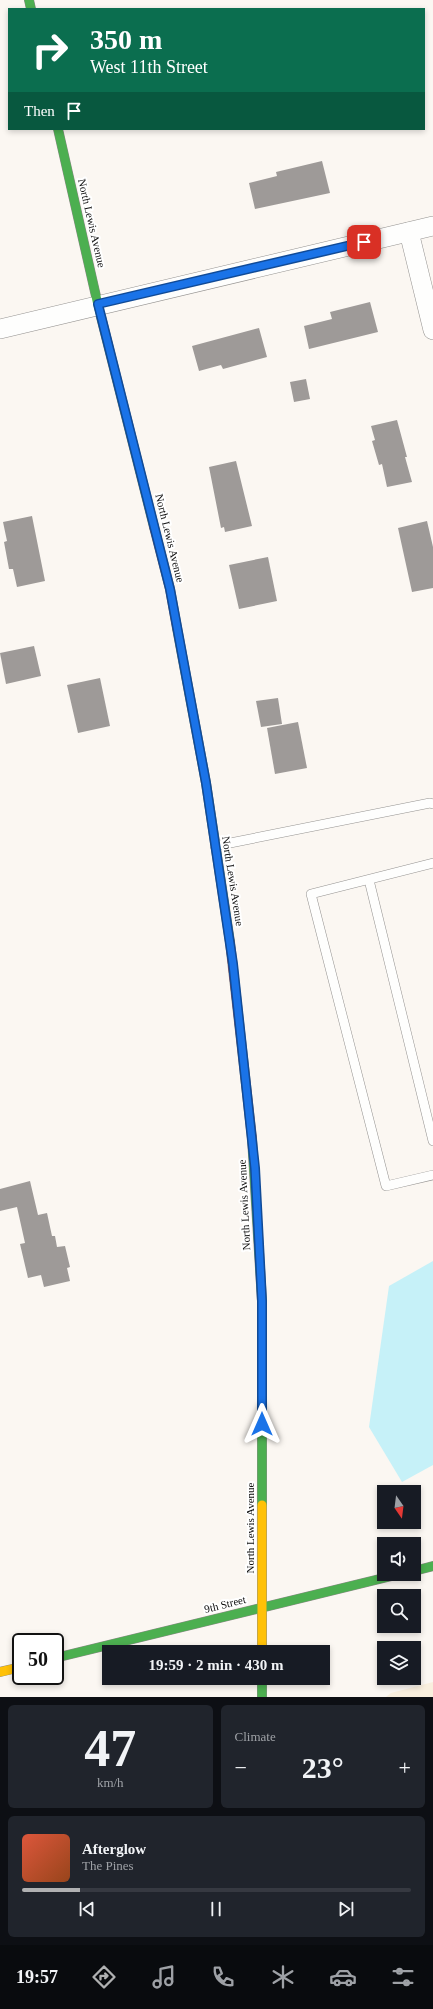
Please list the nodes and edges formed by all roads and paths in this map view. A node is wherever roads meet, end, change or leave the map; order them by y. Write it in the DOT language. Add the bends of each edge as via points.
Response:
graph roads {
  1 [pos="58,130"];
  2 [pos="433,226"];
  3 [pos="409,232"];
  4 [pos="98,304"];
  5 [pos="0,329"];
  6 [pos="433,330"];
  7 [pos="433,804"];
  8 [pos="216,846"];
  9 [pos="432,866"];
  10 [pos="369,880"];
  11 [pos="433,1141"];
  12 [pos="433,1175"];
  13 [pos="433,1566"];
  14 [pos="421,1569"];
  15 [pos="377,1580"];
  16 [pos="262,1607"];
  17 [pos="262,1645"];
  18 [pos="64,1656"];
  19 [pos="12,1669"];
  20 [pos="0,1672"];
  21 [pos="262,1685"];
  22 [pos="262,1697"];
  1 -- 4 [label="main road, North Lewis Avenue"];
  2 -- 3 [label="street"];
  3 -- 4 [label="street"];
  3 -- 6 [label="street"];
  4 -- 5 [label="street"];
  4 -- 8 [label="main road, North Lewis Avenue" via="170,589"];
  7 -- 8 [label="lane"];
  8 -- 16 [label="main road, North Lewis Avenue" via="233,964 255,1168 262,1301"];
  9 -- 10 [label="lane"];
  10 -- 11 [label="lane"];
  10 -- 12 [label="lane" via="311,894 386,1186"];
  13 -- 14 [label="main road"];
  15 -- 16 [label="main road, 9th Street"];
  16 -- 17 [label="main road, North Lewis Avenue"];
  16 -- 18 [label="main road, 9th Street"];
  19 -- 20 [label="main road"];
  21 -- 22 [label="main road"];
}
